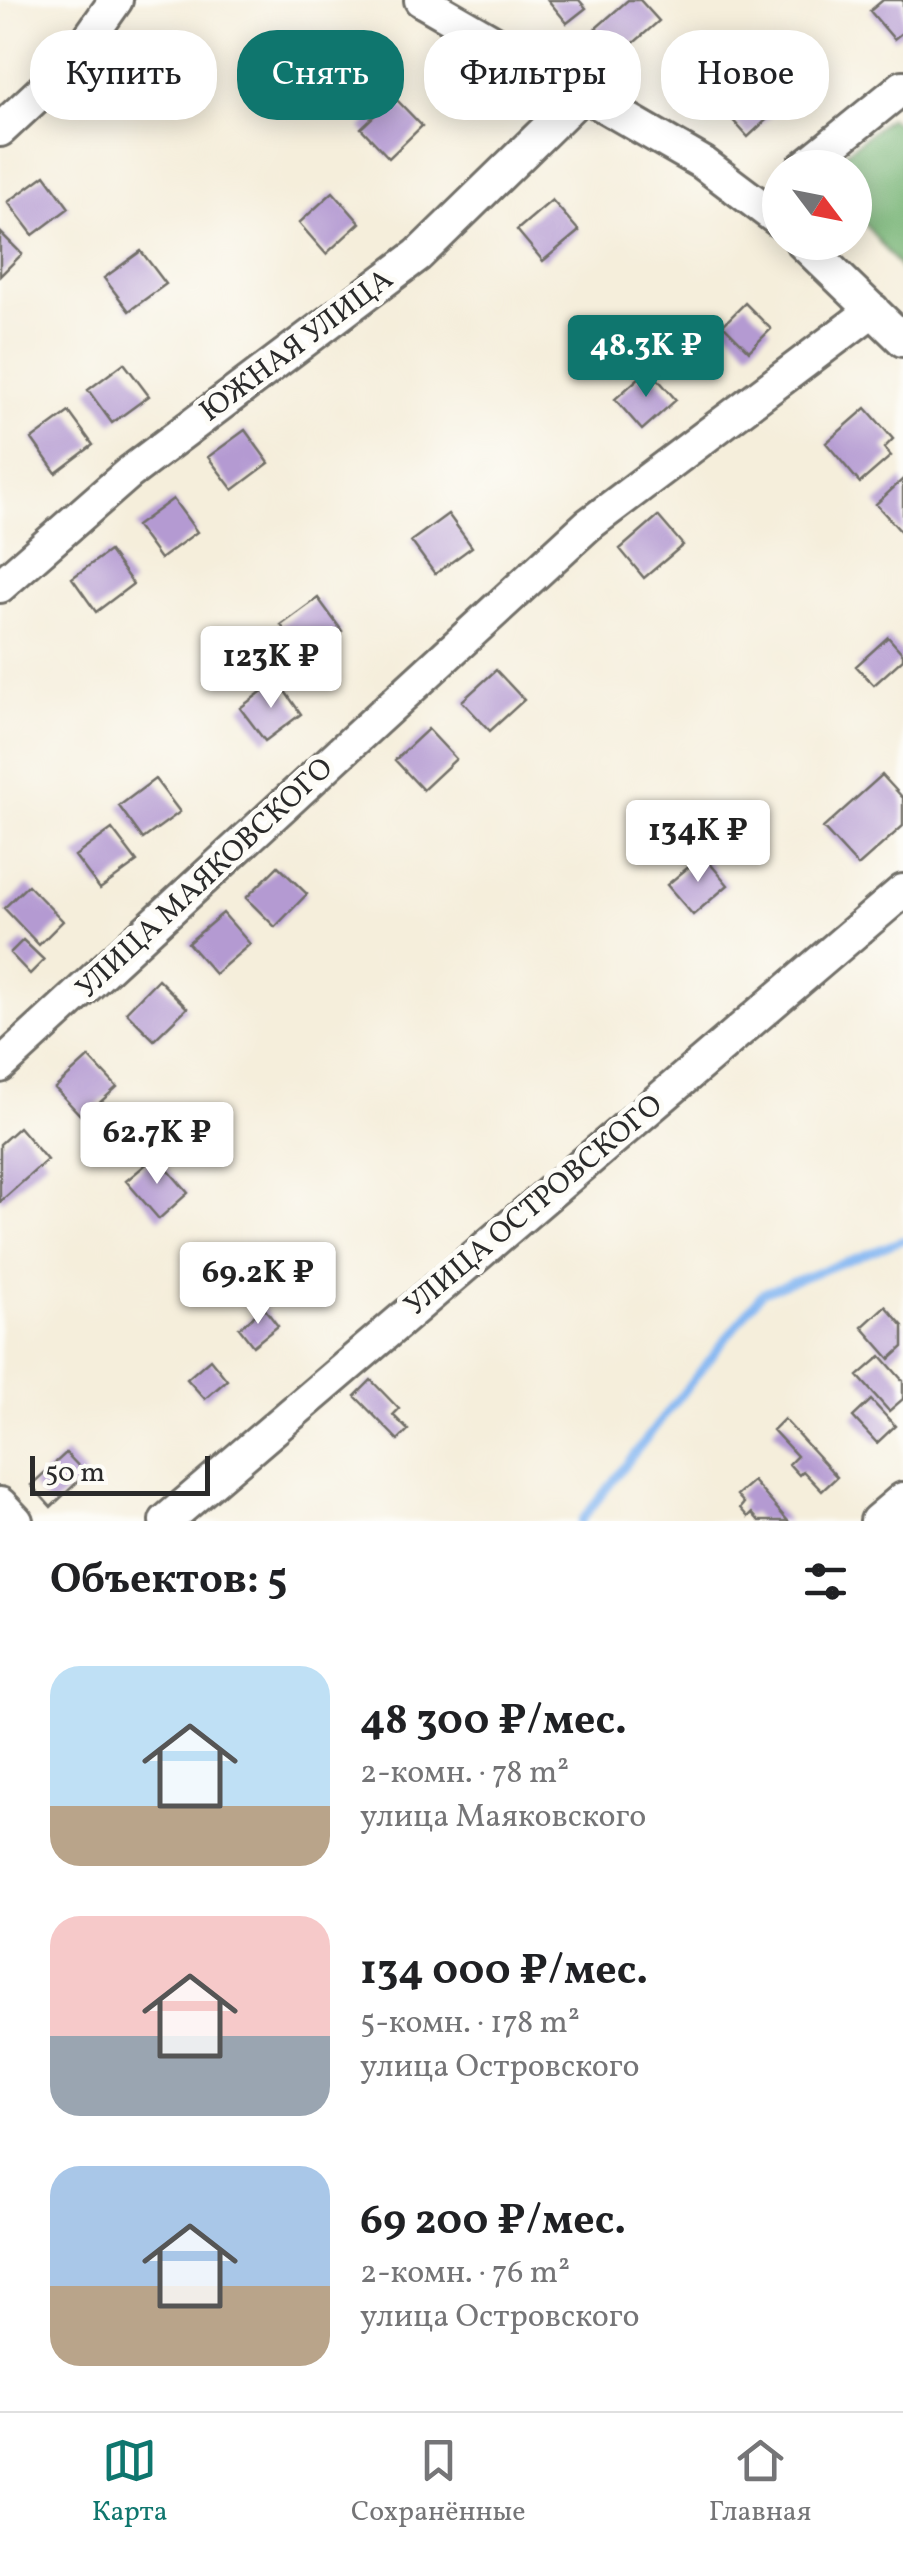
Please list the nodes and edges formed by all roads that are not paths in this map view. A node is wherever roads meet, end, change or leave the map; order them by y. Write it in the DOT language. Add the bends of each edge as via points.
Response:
graph roads {
  1 [pos="116,0"];
  2 [pos="421,0"];
  3 [pos="473,30"];
  4 [pos="903,87"];
  5 [pos="557,120"];
  6 [pos="629,120"];
  7 [pos="0,130"];
  8 [pos="825,150"];
  9 [pos="762,198"];
  10 [pos="821,260"];
  11 [pos="872,310"];
  12 [pos="903,340"];
  13 [pos="0,586"];
  14 [pos="903,892"];
  15 [pos="0,1066"];
  16 [pos="903,1499"];
  17 [pos="0,1504"];
  18 [pos="16,1521"];
  19 [pos="166,1521"];
  20 [pos="877,1521"];
  1 -- 7 [label="street" via="71,64"];
  2 -- 3 [label="street"];
  4 -- 8 [label="street"];
  5 -- 13 [label="street, ЮЖНАЯ УЛИЦА" via="418,255 129,472"];
  6 -- 9 [label="street"];
  10 -- 11 [label="street"];
  11 -- 12 [label="street"];
  11 -- 15 [label="street, УЛИЦА МАЯКОВСКОГО" via="588,525"];
  14 -- 19 [label="street, УЛИЦА ОСТРОВСКОГО"];
  16 -- 20 [label="street"];
  17 -- 18 [label="street"];
}
